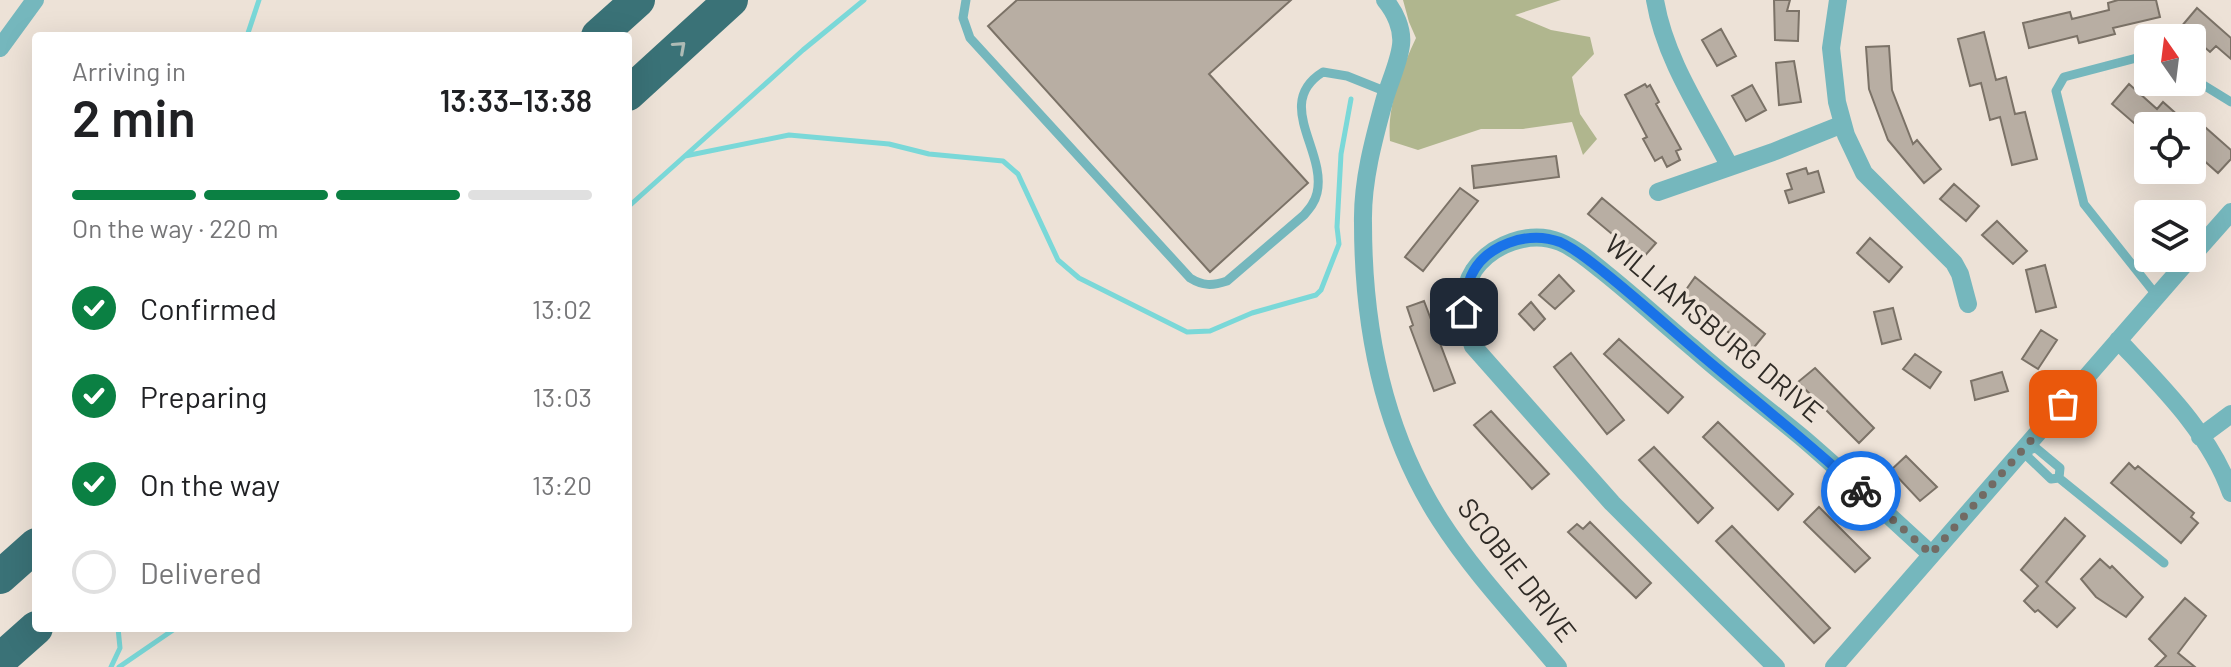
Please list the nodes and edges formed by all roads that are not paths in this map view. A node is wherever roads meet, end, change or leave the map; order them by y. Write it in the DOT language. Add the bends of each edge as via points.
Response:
graph roads {
  1 [pos="35,0"];
  2 [pos="638,0"];
  3 [pos="731,0"];
  4 [pos="966,0"];
  5 [pos="1385,0"];
  6 [pos="1655,0"];
  7 [pos="1838,0"];
  8 [pos="602,32"];
  9 [pos="0,48"];
  10 [pos="2134,59"];
  11 [pos="2206,87"];
  12 [pos="632,90"];
  13 [pos="1387,92"];
  14 [pos="2231,102"];
  15 [pos="1843,124"];
  16 [pos="1730,167"];
  17 [pos="1658,192"];
  18 [pos="2231,212"];
  19 [pos="2206,240"];
  20 [pos="2178,272"];
  21 [pos="2157,296"];
  22 [pos="1968,304"];
  23 [pos="2118,340"];
  24 [pos="2231,414"];
  25 [pos="2200,437"];
  26 [pos="2028,448"];
  27 [pos="2231,493"];
  28 [pos="32,549"];
  29 [pos="1931,554"];
  30 [pos="2164,563"];
  31 [pos="0,577"];
  32 [pos="32,632"];
  33 [pos="0,660"];
  34 [pos="1558,667"];
  35 [pos="1776,667"];
  36 [pos="1834,667"];
  1 -- 9 [label="street"];
  2 -- 8 [label="highway"];
  12 -- 3 [label="highway, one-way"];
  4 -- 13 [label="lane" via="963,18 970,38 1200,284 1227,281 1314,202 1318,178 1301,94 1311,79 1323,72 1347,76"];
  5 -- 13 [label="street, SCOBIE DRIVE" via="1396,17 1401,45"];
  6 -- 16 [label="street" via="1668,50"];
  7 -- 15 [label="street" via="1831,48"];
  10 -- 21 [label="lane" via="2064,77 2056,91 2084,204"];
  11 -- 14 [label="lane"];
  13 -- 34 [label="street, SCOBIE DRIVE" via="1362,220 1374,358 1390,412 1439,519"];
  15 -- 16 [label="street"];
  15 -- 22 [label="street" via="1864,173 1954,263"];
  16 -- 17 [label="street"];
  18 -- 19 [label="street"];
  20 -- 21 [label="street"];
  21 -- 23 [label="street"];
  23 -- 25 [label="street" via="2177,402"];
  23 -- 26 [label="street"];
  24 -- 25 [label="street"];
  25 -- 27 [label="street"];
  26 -- 29 [label="street"];
  26 -- 30 [label="lane" via="2028,457 2051,479 2059,478"];
  28 -- 31 [label="highway"];
  29 -- 35 [label="street, WILLIAMSBURG DRIVE" via="1806,441 1578,252 1540,238 1499,246 1480,263 1466,291 1464,312 1473,346 1612,503"];
  29 -- 36 [label="street"];
  32 -- 33 [label="highway"];
}
